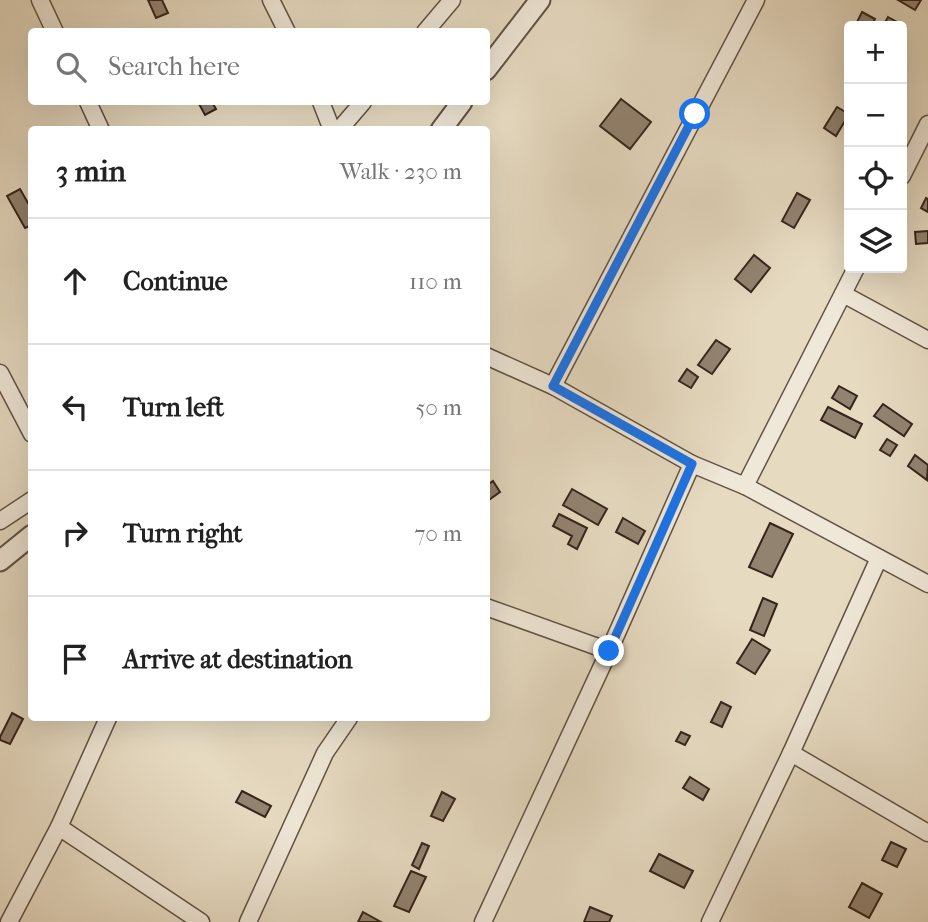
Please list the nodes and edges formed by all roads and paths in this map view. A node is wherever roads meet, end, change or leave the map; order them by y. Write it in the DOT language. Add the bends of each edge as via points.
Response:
graph roads {
  1 [pos="40,0"];
  2 [pos="271,0"];
  3 [pos="452,0"];
  4 [pos="540,0"];
  5 [pos="756,0"];
  6 [pos="53,28"];
  7 [pos="285,28"];
  8 [pos="428,28"];
  9 [pos="490,65"];
  10 [pos="89,105"];
  11 [pos="322,105"];
  12 [pos="360,105"];
  13 [pos="460,105"];
  14 [pos="928,124"];
  15 [pos="99,126"];
  16 [pos="330,126"];
  17 [pos="342,126"];
  18 [pos="444,126"];
  19 [pos="907,166"];
  20 [pos="854,273"];
  21 [pos="843,294"];
  22 [pos="928,340"];
  23 [pos="490,358"];
  24 [pos="0,373"];
  25 [pos="553,386"];
  26 [pos="28,426"];
  27 [pos="692,464"];
  28 [pos="745,486"];
  29 [pos="28,503"];
  30 [pos="0,521"];
  31 [pos="28,539"];
  32 [pos="879,558"];
  33 [pos="0,561"];
  34 [pos="928,584"];
  35 [pos="490,608"];
  36 [pos="609,651"];
  37 [pos="107,721"];
  38 [pos="347,721"];
  39 [pos="791,753"];
  40 [pos="59,827"];
  41 [pos="928,833"];
  42 [pos="9,922"];
  43 [pos="201,922"];
  44 [pos="248,922"];
  45 [pos="483,922"];
  46 [pos="710,922"];
  1 -- 6 [label="street"];
  2 -- 7 [label="street"];
  3 -- 8 [label="street"];
  4 -- 9 [label="street"];
  5 -- 25 [label="street"];
  10 -- 15 [label="street"];
  11 -- 16 [label="street"];
  12 -- 17 [label="street"];
  13 -- 18 [label="street"];
  14 -- 19 [label="street"];
  20 -- 21 [label="street"];
  21 -- 22 [label="street"];
  21 -- 28 [label="street"];
  23 -- 25 [label="street"];
  24 -- 26 [label="street"];
  25 -- 27 [label="street"];
  27 -- 28 [label="street"];
  27 -- 36 [label="street"];
  28 -- 32 [label="street"];
  29 -- 30 [label="street"];
  31 -- 33 [label="street"];
  32 -- 34 [label="street"];
  32 -- 39 [label="street"];
  35 -- 36 [label="street"];
  36 -- 45 [label="street"];
  37 -- 40 [label="street"];
  38 -- 44 [label="street" via="325,753"];
  39 -- 41 [label="street"];
  39 -- 46 [label="street"];
  40 -- 42 [label="street"];
  40 -- 43 [label="street"];
}
